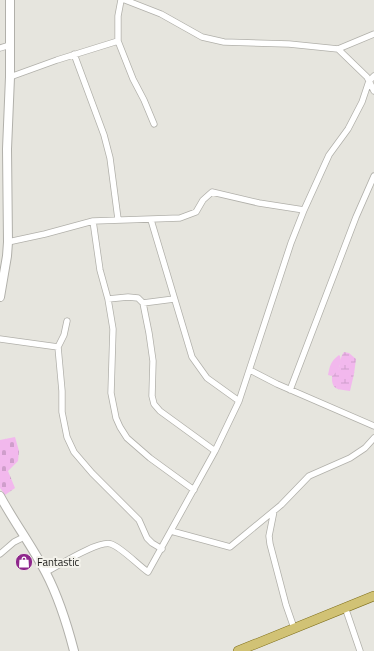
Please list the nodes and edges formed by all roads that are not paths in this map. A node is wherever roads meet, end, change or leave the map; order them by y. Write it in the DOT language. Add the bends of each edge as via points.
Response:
graph roads {
  1 [pos="10,0"];
  2 [pos="121,0"];
  3 [pos="125,0"];
  4 [pos="374,34"];
  5 [pos="118,41"];
  6 [pos="10,45"];
  7 [pos="0,48"];
  8 [pos="338,49"];
  9 [pos="74,54"];
  10 [pos="374,76"];
  11 [pos="10,77"];
  12 [pos="369,81"];
  13 [pos="374,91"];
  14 [pos="154,124"];
  15 [pos="374,176"];
  16 [pos="4,177"];
  17 [pos="304,210"];
  18 [pos="118,219"];
  19 [pos="151,220"];
  20 [pos="93,221"];
  21 [pos="8,242"];
  22 [pos="0,297"];
  23 [pos="108,299"];
  24 [pos="174,299"];
  25 [pos="143,303"];
  26 [pos="67,321"];
  27 [pos="0,339"];
  28 [pos="58,347"];
  29 [pos="250,370"];
  30 [pos="290,390"];
  31 [pos="239,401"];
  32 [pos="374,426"];
  33 [pos="374,438"];
  34 [pos="215,451"];
  35 [pos="194,490"];
  36 [pos="0,496"];
  37 [pos="274,511"];
  38 [pos="171,530"];
  39 [pos="24,537"];
  40 [pos="162,549"];
  41 [pos="0,554"];
  42 [pos="46,572"];
  43 [pos="374,596"];
  44 [pos="345,607"];
  45 [pos="294,628"];
  46 [pos="74,651"];
  47 [pos="238,651"];
  48 [pos="360,651"];
  1 -- 6 [label="street"];
  2 -- 5 [label="street"];
  3 -- 8 [label="street" via="161,14 202,37 216,41"];
  4 -- 8 [label="street"];
  5 -- 9 [label="street"];
  5 -- 14 [label="street"];
  6 -- 7 [label="street"];
  6 -- 11 [label="street"];
  8 -- 12 [label="street"];
  9 -- 11 [label="street"];
  9 -- 18 [label="street" via="104,135 110,158"];
  10 -- 12 [label="street"];
  11 -- 16 [label="street"];
  12 -- 13 [label="street"];
  12 -- 17 [label="street" via="362,102 348,129 329,155"];
  15 -- 30 [label="street"];
  16 -- 21 [label="street"];
  17 -- 19 [label="street" via="212,192 203,200 196,212 180,218"];
  17 -- 29 [label="street"];
  18 -- 19 [label="street"];
  18 -- 20 [label="street"];
  19 -- 24 [label="street"];
  20 -- 21 [label="street"];
  20 -- 23 [label="street" via="100,270"];
  21 -- 22 [label="street"];
  23 -- 25 [label="street" via="138,298"];
  23 -- 35 [label="street" via="113,329 111,393 120,427 127,438 150,458"];
  24 -- 25 [label="street"];
  24 -- 31 [label="street" via="192,357 207,378"];
  25 -- 34 [label="street" via="153,361 154,404"];
  26 -- 28 [label="street"];
  27 -- 28 [label="street"];
  28 -- 40 [label="street" via="62,412 67,437 74,452 139,520 147,538"];
  29 -- 30 [label="street"];
  29 -- 31 [label="street"];
  30 -- 32 [label="street"];
  31 -- 34 [label="street"];
  33 -- 37 [label="street" via="350,458 309,476"];
  34 -- 35 [label="street"];
  35 -- 38 [label="street"];
  36 -- 39 [label="street"];
  37 -- 38 [label="street" via="230,547"];
  37 -- 45 [label="street" via="270,544"];
  38 -- 40 [label="street"];
  39 -- 41 [label="street"];
  39 -- 42 [label="street"];
  40 -- 42 [label="street" via="148,572 111,544 94,547"];
  42 -- 46 [label="street" via="67,623"];
  43 -- 44 [label="main road"];
  44 -- 45 [label="main road"];
  44 -- 48 [label="street"];
  45 -- 47 [label="main road"];
}
